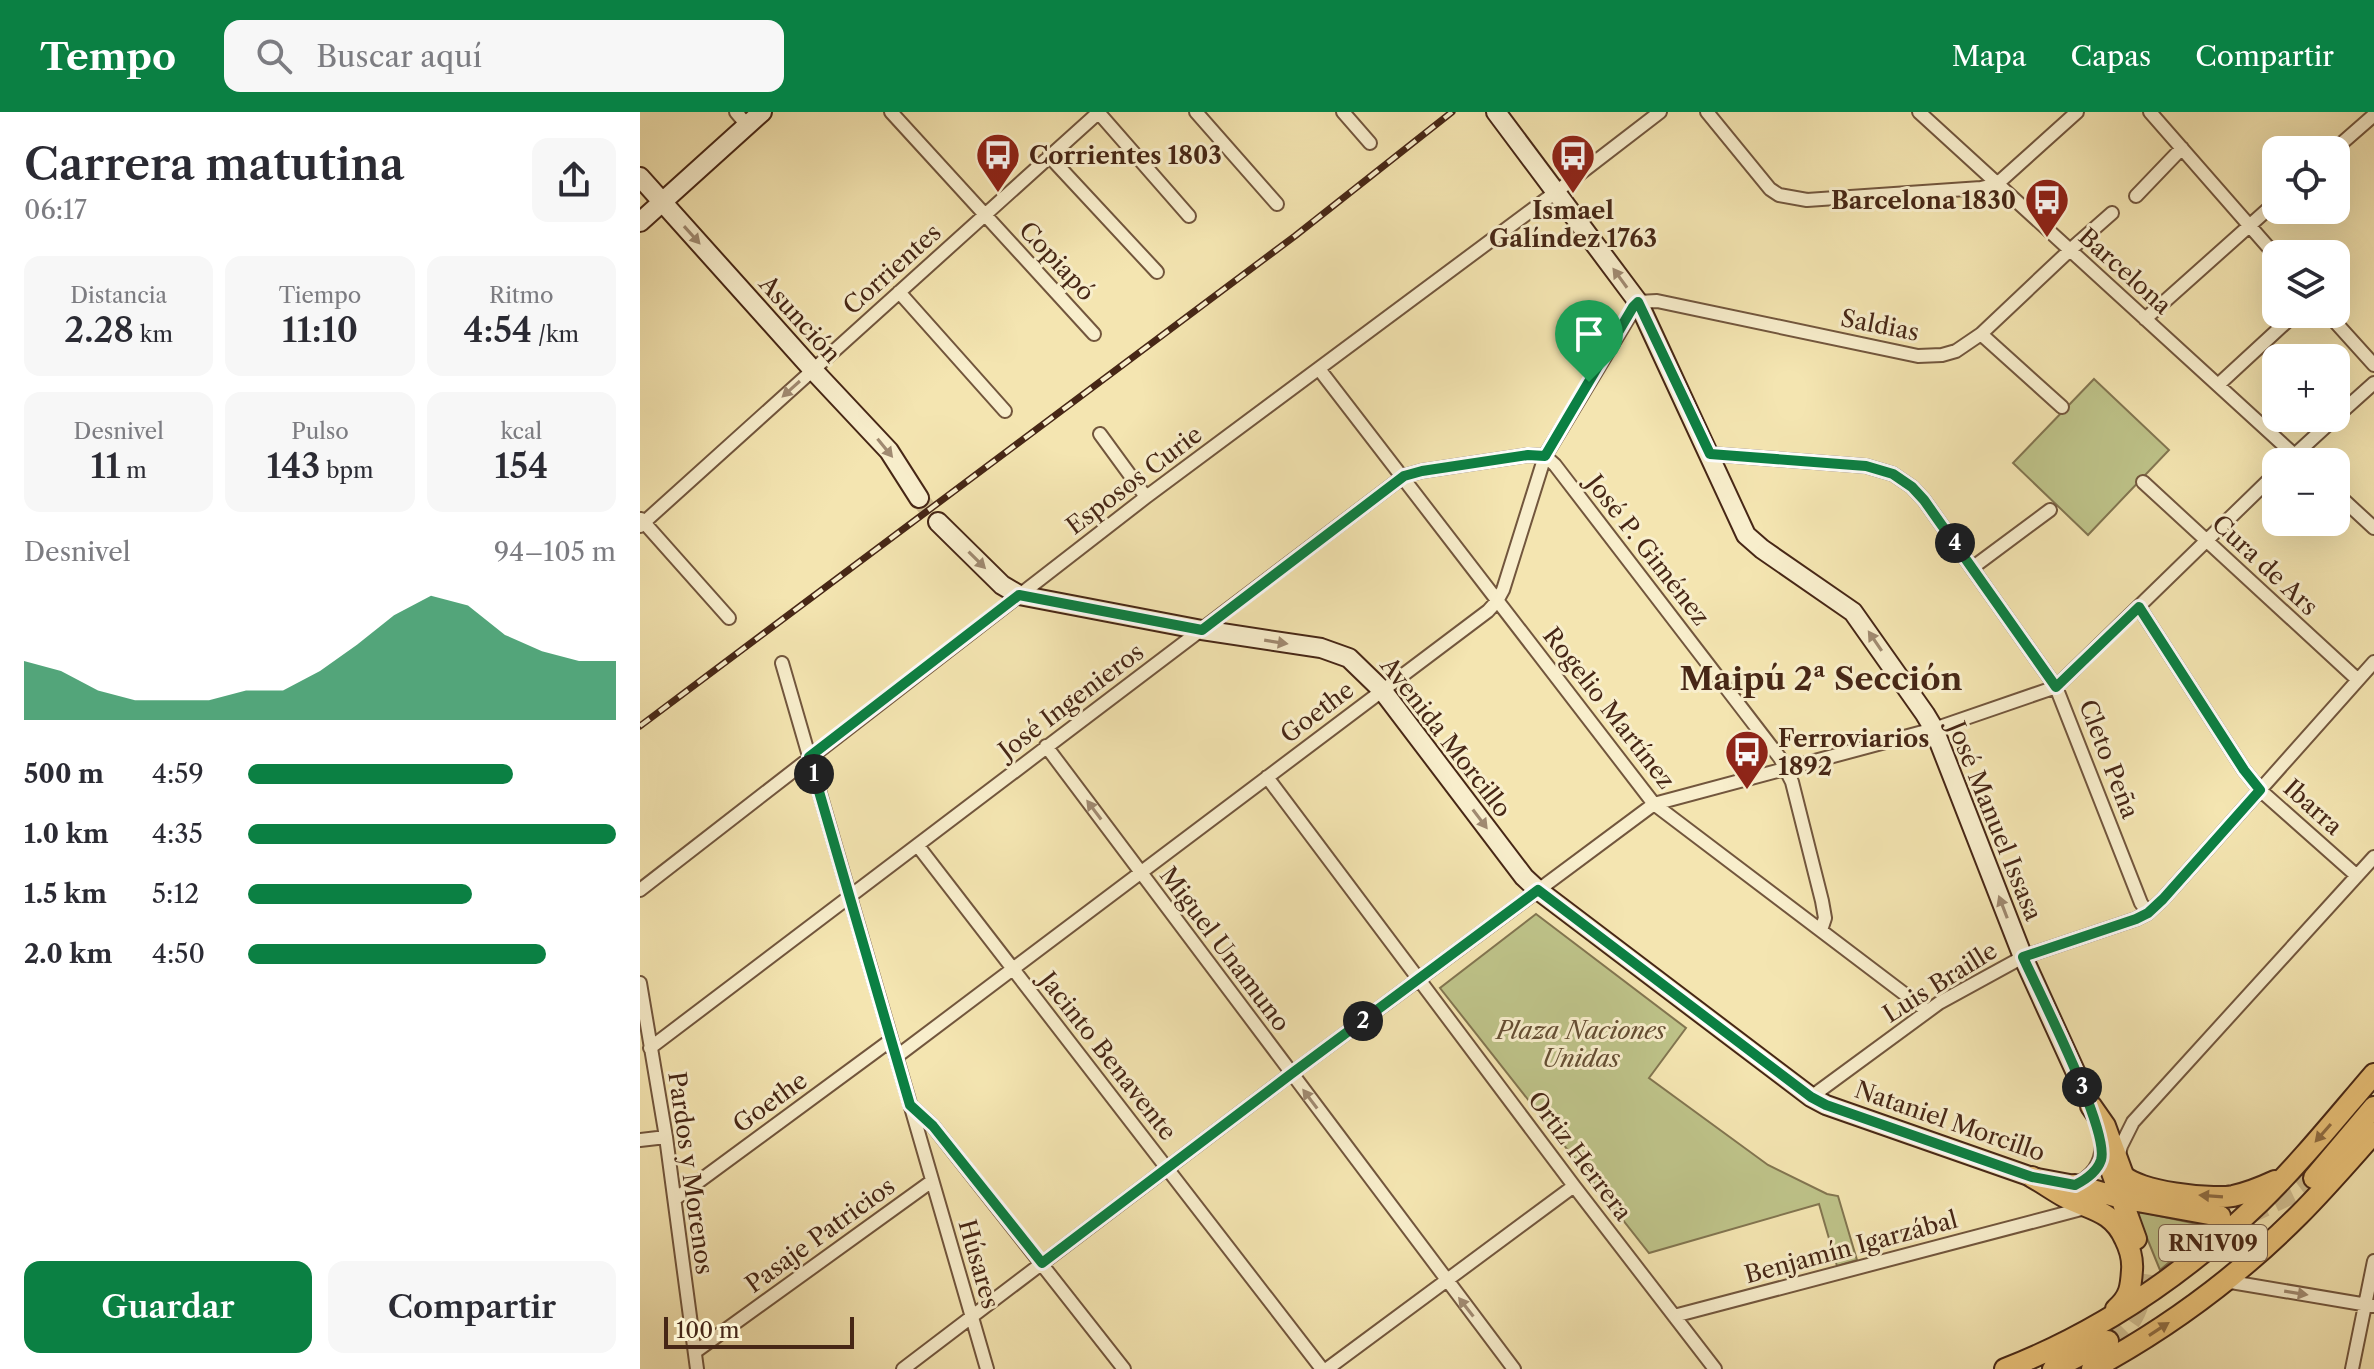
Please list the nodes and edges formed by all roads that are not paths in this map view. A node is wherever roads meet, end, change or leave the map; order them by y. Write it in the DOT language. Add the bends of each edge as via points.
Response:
graph roads {
  1 [pos="762,112"];
  2 [pos="891,112"];
  3 [pos="1098,112"];
  4 [pos="1196,112"];
  5 [pos="1343,112"];
  6 [pos="1496,112"];
  7 [pos="1660,112"];
  8 [pos="1707,112"];
  9 [pos="2077,112"];
  10 [pos="2150,112"];
  11 [pos="1921,113"];
  12 [pos="2374,115"];
  13 [pos="742,118"];
  14 [pos="2350,136"];
  15 [pos="1370,143"];
  16 [pos="2182,148"];
  17 [pos="1049,156"];
  18 [pos="640,177"];
  19 [pos="1997,184"];
  20 [pos="1556,192"];
  21 [pos="2136,196"];
  22 [pos="662,202"];
  23 [pos="1277,204"];
  24 [pos="2112,213"];
  25 [pos="2262,214"];
  26 [pos="984,215"];
  27 [pos="1189,216"];
  28 [pos="640,222"];
  29 [pos="2249,226"];
  30 [pos="2262,240"];
  31 [pos="2070,250"];
  32 [pos="1157,272"];
  33 [pos="899,292"];
  34 [pos="1638,302"];
  35 [pos="2145,319"];
  36 [pos="2280,328"];
  37 [pos="2341,328"];
  38 [pos="1094,334"];
  39 [pos="1981,334"];
  40 [pos="2374,365"];
  41 [pos="1319,369"];
  42 [pos="813,370"];
  43 [pos="2374,383"];
  44 [pos="2218,385"];
  45 [pos="2350,405"];
  46 [pos="2062,407"];
  47 [pos="1005,411"];
  48 [pos="2322,432"];
  49 [pos="1100,434"];
  50 [pos="2282,448"];
  51 [pos="2306,448"];
  52 [pos="1710,454"];
  53 [pos="1545,456"];
  54 [pos="1404,476"];
  55 [pos="2143,482"];
  56 [pos="2262,487"];
  57 [pos="1146,497"];
  58 [pos="919,498"];
  59 [pos="2350,506"];
  60 [pos="2050,510"];
  61 [pos="641,522"];
  62 [pos="938,522"];
  63 [pos="2374,528"];
  64 [pos="2206,541"];
  65 [pos="1972,568"];
  66 [pos="1019,595"];
  67 [pos="1497,601"];
  68 [pos="2139,607"];
  69 [pos="729,618"];
  70 [pos="1202,630"];
  71 [pos="2374,662"];
  72 [pos="782,663"];
  73 [pos="2358,680"];
  74 [pos="2056,687"];
  75 [pos="1382,690"];
  76 [pos="1934,729"];
  77 [pos="1046,746"];
  78 [pos="809,757"];
  79 [pos="1787,770"];
  80 [pos="1267,777"];
  81 [pos="2260,790"];
  82 [pos="1654,804"];
  83 [pos="918,846"];
  84 [pos="2374,857"];
  85 [pos="1141,872"];
  86 [pos="2357,876"];
  87 [pos="640,890"];
  88 [pos="1538,890"];
  89 [pos="850,898"];
  90 [pos="2148,913"];
  91 [pos="1821,930"];
  92 [pos="2023,957"];
  93 [pos="1013,969"];
  94 [pos="1419,979"];
  95 [pos="640,983"];
  96 [pos="1927,1011"];
  97 [pos="891,1040"];
  98 [pos="650,1048"];
  99 [pos="896,1057"];
  100 [pos="1291,1074"];
  101 [pos="2374,1074"];
  102 [pos="1811,1097"];
  103 [pos="910,1105"];
  104 [pos="2091,1106"];
  105 [pos="2374,1107"];
  106 [pos="2133,1122"];
  107 [pos="2374,1133"];
  108 [pos="2104,1136"];
  109 [pos="666,1137"];
  110 [pos="640,1140"];
  111 [pos="2118,1160"];
  112 [pos="1167,1168"];
  113 [pos="2285,1176"];
  114 [pos="2032,1177"];
  115 [pos="2314,1178"];
  116 [pos="932,1181"];
  117 [pos="2075,1185"];
  118 [pos="1574,1186"];
  119 [pos="2121,1198"];
  120 [pos="675,1199"];
  121 [pos="2089,1207"];
  122 [pos="2220,1216"];
  123 [pos="2038,1220"];
  124 [pos="2374,1261"];
  125 [pos="1042,1263"];
  126 [pos="2145,1273"];
  127 [pos="1446,1281"];
  128 [pos="2225,1281"];
  129 [pos="2370,1305"];
  130 [pos="1674,1316"];
  131 [pos="972,1318"];
  132 [pos="2105,1331"];
  133 [pos="695,1352"];
  134 [pos="697,1369"];
  135 [pos="903,1369"];
  136 [pos="987,1369"];
  137 [pos="1124,1369"];
  138 [pos="1324,1369"];
  139 [pos="1514,1369"];
  140 [pos="1715,1369"];
  141 [pos="2005,1369"];
  142 [pos="2053,1369"];
  143 [pos="2092,1369"];
  144 [pos="2352,1369"];
  1 -- 13 [label="main road"];
  2 -- 26 [label="street, Copiapó"];
  3 -- 17 [label="street, Corrientes"];
  3 -- 27 [label="street"];
  4 -- 23 [label="street"];
  5 -- 15 [label="street"];
  6 -- 20 [label="main road, José Manuel Issasa"];
  7 -- 20 [label="street, Esposos Curie"];
  8 -- 19 [label="street" via="1770,189 1792,199"];
  9 -- 19 [label="street"];
  10 -- 16 [label="street"];
  11 -- 19 [label="street, Barcelona"];
  12 -- 14 [label="street"];
  13 -- 22 [label="main road"];
  16 -- 21 [label="street"];
  16 -- 29 [label="street"];
  17 -- 26 [label="street, Corrientes"];
  17 -- 32 [label="street"];
  18 -- 22 [label="main road, Asunción"];
  19 -- 31 [label="street, Barcelona"];
  34 -- 20 [label="main road, José Manuel Issasa, one-way"];
  20 -- 41 [label="street, Esposos Curie"];
  22 -- 28 [label="main road"];
  22 -- 42 [label="main road, Asunción, one-way"];
  24 -- 31 [label="street, Saldias"];
  25 -- 29 [label="street"];
  26 -- 33 [label="street, Corrientes"];
  26 -- 38 [label="street, Copiapó"];
  29 -- 30 [label="street"];
  29 -- 35 [label="street"];
  31 -- 35 [label="street, Barcelona"];
  31 -- 39 [label="street, Saldias"];
  33 -- 42 [label="street, Corrientes"];
  33 -- 47 [label="street"];
  34 -- 39 [label="street, Saldias" via="1657,301 1918,356 1956,351"];
  34 -- 52 [label="main road, José Manuel Issasa"];
  34 -- 53 [label="street, Goethe"];
  35 -- 44 [label="street, Barcelona"];
  36 -- 44 [label="street"];
  37 -- 40 [label="street"];
  39 -- 46 [label="street"];
  41 -- 54 [label="street, Rogelio Martínez"];
  41 -- 57 [label="street, Esposos Curie"];
  42 -- 58 [label="main road, Asunción, one-way" via="889,451"];
  42 -- 61 [label="street, Corrientes, one-way"];
  43 -- 45 [label="street"];
  44 -- 50 [label="street, Barcelona"];
  48 -- 51 [label="street"];
  49 -- 57 [label="street"];
  52 -- 65 [label="street, Cleto Peña" via="1866,466 1893,474 1924,500"];
  76 -- 52 [label="main road, José Manuel Issasa, one-way" via="1853,612 1746,535"];
  53 -- 54 [label="street, José Ingenieros"];
  53 -- 67 [label="street, Goethe"];
  53 -- 79 [label="street, José P. Giménez"];
  54 -- 67 [label="street, Rogelio Martínez"];
  54 -- 70 [label="street, José Ingenieros"];
  55 -- 64 [label="street, Cura de Ars"];
  56 -- 64 [label="street"];
  57 -- 66 [label="street, Esposos Curie"];
  59 -- 63 [label="street"];
  60 -- 65 [label="street"];
  61 -- 69 [label="street"];
  62 -- 66 [label="main road, Avenida Morcillo, one-way"];
  64 -- 68 [label="street"];
  64 -- 73 [label="street, Cura de Ars"];
  65 -- 74 [label="street, Cleto Peña"];
  66 -- 70 [label="main road, Avenida Morcillo"];
  66 -- 78 [label="street, Esposos Curie"];
  67 -- 75 [label="street, Goethe"];
  67 -- 82 [label="street, Rogelio Martínez"];
  68 -- 74 [label="street"];
  68 -- 81 [label="street, Ibarra"];
  70 -- 75 [label="main road, Avenida Morcillo, one-way" via="1321,648 1349,658"];
  70 -- 77 [label="street, José Ingenieros"];
  71 -- 73 [label="street, Luis Braille"];
  72 -- 78 [label="street, Húsares"];
  73 -- 81 [label="street, Luis Braille"];
  74 -- 76 [label="street"];
  74 -- 90 [label="street, Cleto Peña"];
  75 -- 80 [label="street, Goethe"];
  75 -- 88 [label="main road, Avenida Morcillo, one-way"];
  76 -- 79 [label="street"];
  92 -- 76 [label="main road, José Manuel Issasa, one-way"];
  77 -- 83 [label="street, José Ingenieros"];
  85 -- 77 [label="street, Miguel Unamuno, one-way"];
  78 -- 87 [label="street, Esposos Curie"];
  78 -- 89 [label="street, Húsares"];
  79 -- 82 [label="street"];
  79 -- 91 [label="street, José P. Giménez" via="1822,901"];
  80 -- 85 [label="street, Goethe"];
  80 -- 94 [label="street, Ortiz Herrera"];
  81 -- 86 [label="street, Ibarra"];
  81 -- 90 [label="street, Luis Braille"];
  82 -- 88 [label="street"];
  82 -- 91 [label="street, Rogelio Martínez"];
  83 -- 89 [label="street, José Ingenieros"];
  83 -- 93 [label="street, Jacinto Benavente"];
  84 -- 86 [label="street"];
  85 -- 93 [label="street, Goethe"];
  85 -- 100 [label="street, Miguel Unamuno"];
  86 -- 106 [label="street"];
  88 -- 94 [label="street"];
  88 -- 102 [label="main road, Avenida Morcillo"];
  89 -- 97 [label="street, Húsares"];
  89 -- 98 [label="street, José Ingenieros"];
  90 -- 92 [label="street, Luis Braille"];
  91 -- 96 [label="street, Rogelio Martínez"];
  92 -- 96 [label="street, Luis Braille"];
  92 -- 104 [label="main road, José Manuel Issasa"];
  93 -- 99 [label="street, Goethe"];
  93 -- 112 [label="street, Jacinto Benavente"];
  94 -- 100 [label="street"];
  94 -- 118 [label="street, Ortiz Herrera"];
  95 -- 98 [label="street, Pardos y Morenos"];
  96 -- 102 [label="street, Luis Braille"];
  97 -- 99 [label="street, Húsares"];
  97 -- 120 [label="street, Goethe"];
  98 -- 109 [label="street, Pardos y Morenos"];
  99 -- 103 [label="street, Húsares"];
  100 -- 112 [label="street"];
  127 -- 100 [label="street, Miguel Unamuno, one-way"];
  101 -- 113 [label="main road, RN1V09, one-way"];
  102 -- 114 [label="main road, Nataniel Morcillo"];
  103 -- 116 [label="street, Húsares"];
  103 -- 125 [label="street" via="933,1126"];
  104 -- 108 [label="main road"];
  105 -- 115 [label="main road"];
  106 -- 108 [label="street"];
  106 -- 111 [label="street"];
  107 -- 128 [label="main road, RN1V09" via="2302,1213"];
  108 -- 111 [label="main road"];
  108 -- 117 [label="street" via="2097,1167"];
  108 -- 119 [label="main road"];
  109 -- 110 [label="street"];
  109 -- 120 [label="street, Pardos y Morenos"];
  113 -- 111 [label="main road, one-way" via="2218,1197 2151,1190 2128,1181"];
  112 -- 125 [label="street"];
  112 -- 138 [label="street, Jacinto Benavente"];
  113 -- 132 [label="main road, RN1V09" via="2236,1224"];
  114 -- 117 [label="main road, Nataniel Morcillo"];
  114 -- 121 [label="main road"];
  114 -- 123 [label="street" via="2049,1192 2053,1204"];
  116 -- 131 [label="street, Húsares"];
  116 -- 133 [label="street, Pasaje Patricios"];
  117 -- 119 [label="main road"];
  118 -- 127 [label="street"];
  118 -- 130 [label="street, Ortiz Herrera"];
  119 -- 122 [label="main road"];
  119 -- 126 [label="main road"];
  120 -- 133 [label="street, Pardos y Morenos"];
  121 -- 123 [label="street, Benjamín Igarzábal"];
  121 -- 132 [label="main road" via="2111,1217 2132,1253 2130,1291"];
  123 -- 130 [label="street, Benjamín Igarzábal"];
  124 -- 129 [label="street"];
  125 -- 131 [label="street"];
  125 -- 137 [label="street"];
  127 -- 138 [label="street"];
  139 -- 127 [label="street, Miguel Unamuno, one-way"];
  128 -- 129 [label="street, one-way"];
  143 -- 128 [label="main road, RN1V09, one-way"];
  129 -- 144 [label="street"];
  130 -- 140 [label="street, Ortiz Herrera"];
  131 -- 135 [label="street"];
  131 -- 136 [label="street, Húsares"];
  132 -- 141 [label="main road, RN1V09"];
  132 -- 142 [label="main road"];
  133 -- 134 [label="street, Pardos y Morenos"];
}
